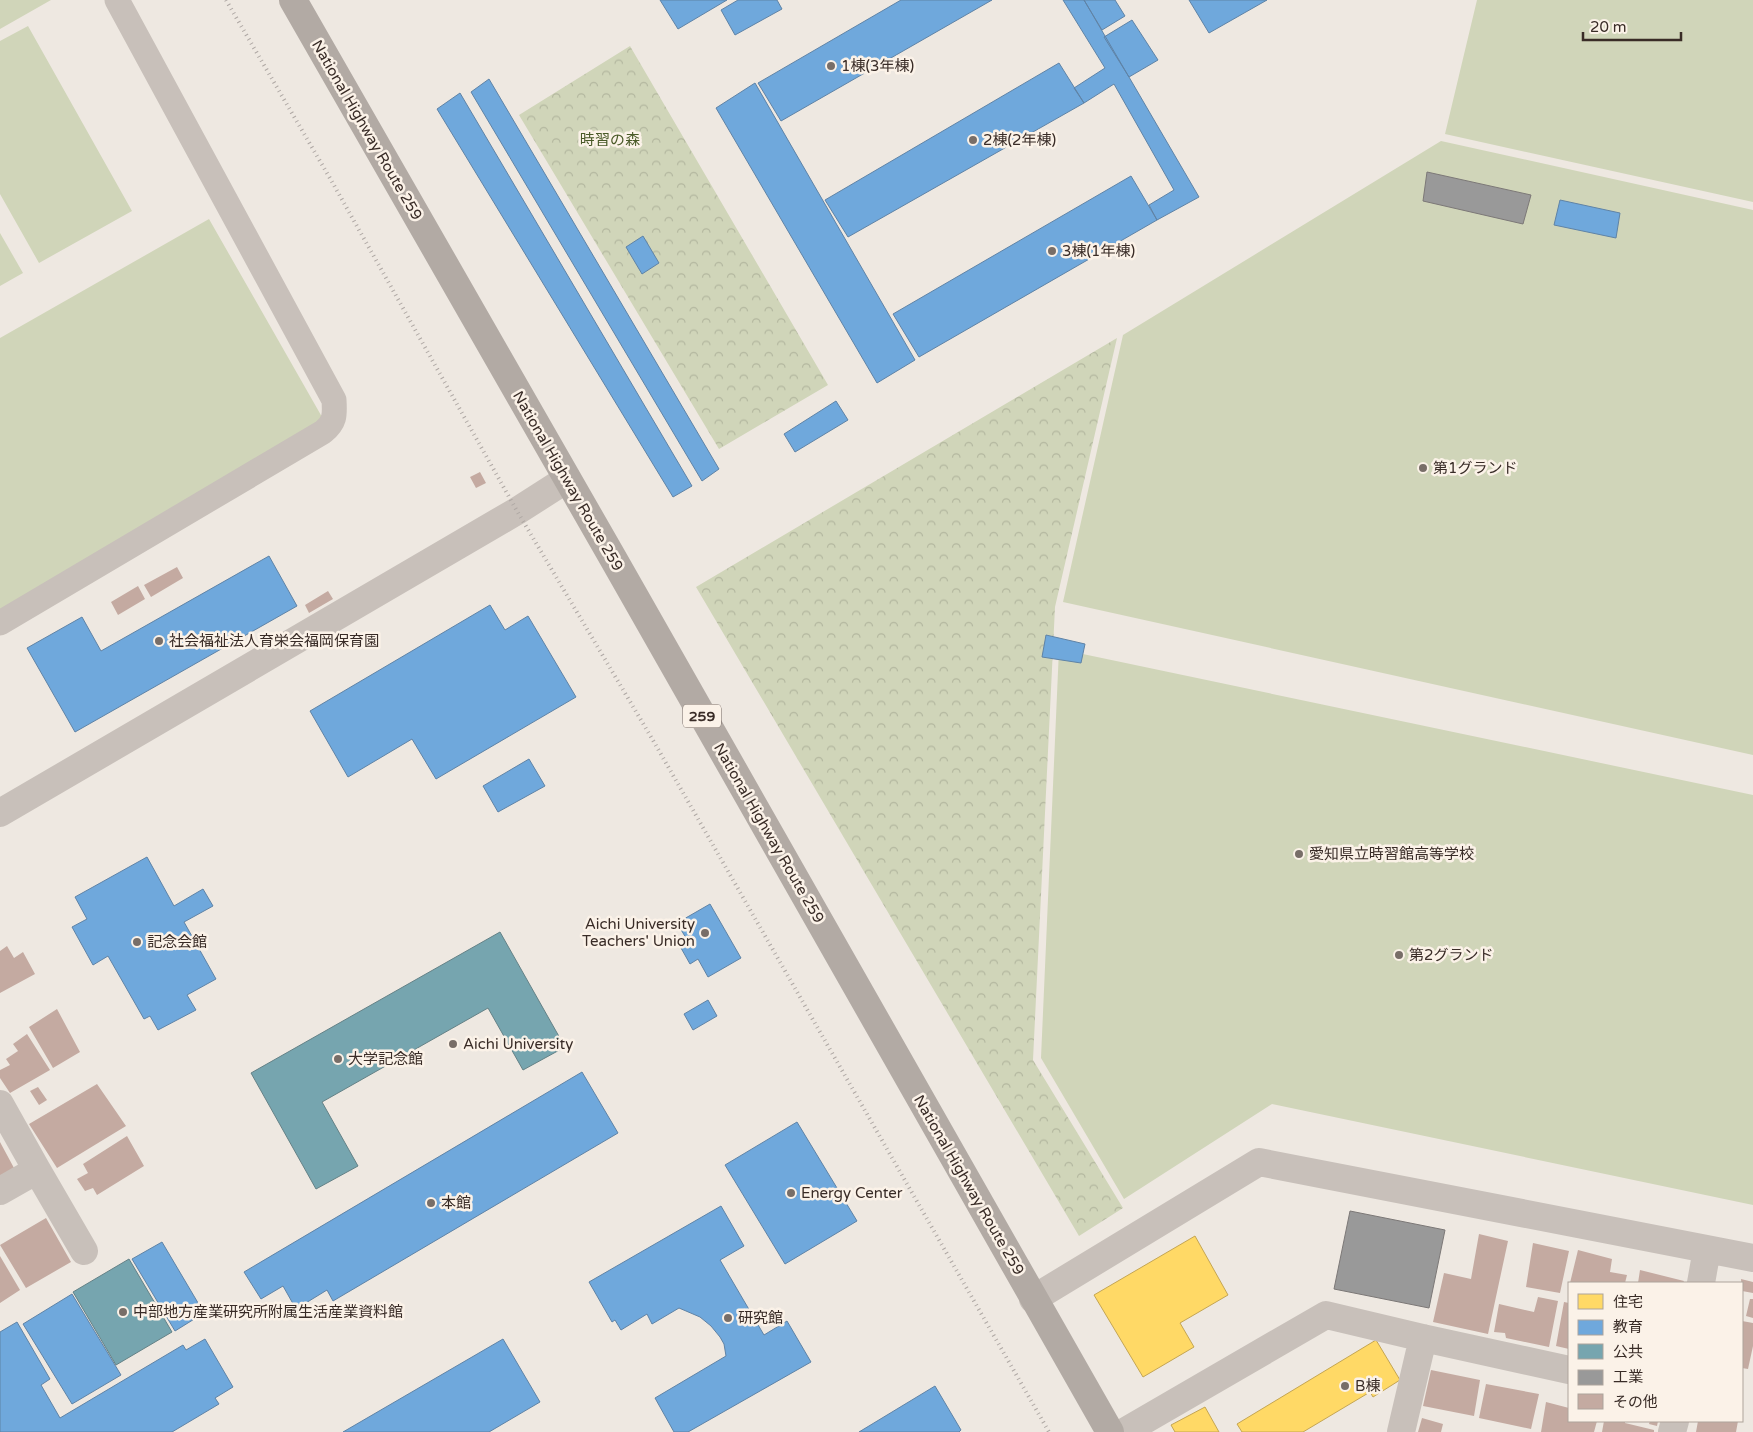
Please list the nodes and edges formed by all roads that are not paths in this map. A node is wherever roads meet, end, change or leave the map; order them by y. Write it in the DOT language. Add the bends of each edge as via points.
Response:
graph roads {
  1 [pos="117,0"];
  2 [pos="293,0"];
  3 [pos="567,479"];
  4 [pos="0,623"];
  5 [pos="0,813"];
  6 [pos="0,1104"];
  7 [pos="37,1170"];
  8 [pos="0,1191"];
  9 [pos="1707,1249"];
  10 [pos="84,1251"];
  11 [pos="1753,1258"];
  12 [pos="1701,1282"];
  13 [pos="1033,1298"];
  14 [pos="1423,1338"];
  15 [pos="1568,1370"];
  16 [pos="1110,1432"];
  17 [pos="1124,1432"];
  18 [pos="1401,1432"];
  1 -- 4 [label="street" via="334,400 335,411 332,424 323,432"];
  2 -- 3 [label="highway, National Highway Route 259 / 259"];
  3 -- 5 [label="street"];
  3 -- 13 [label="highway, National Highway Route 259 / 259"];
  6 -- 7 [label="street"];
  7 -- 8 [label="street"];
  7 -- 10 [label="street"];
  9 -- 11 [label="street"];
  9 -- 12 [label="street"];
  9 -- 13 [label="street" via="1259,1162"];
  13 -- 16 [label="highway, National Highway Route 259 / 259"];
  14 -- 15 [label="street"];
  14 -- 17 [label="street" via="1326,1315"];
  14 -- 18 [label="street"];
}
